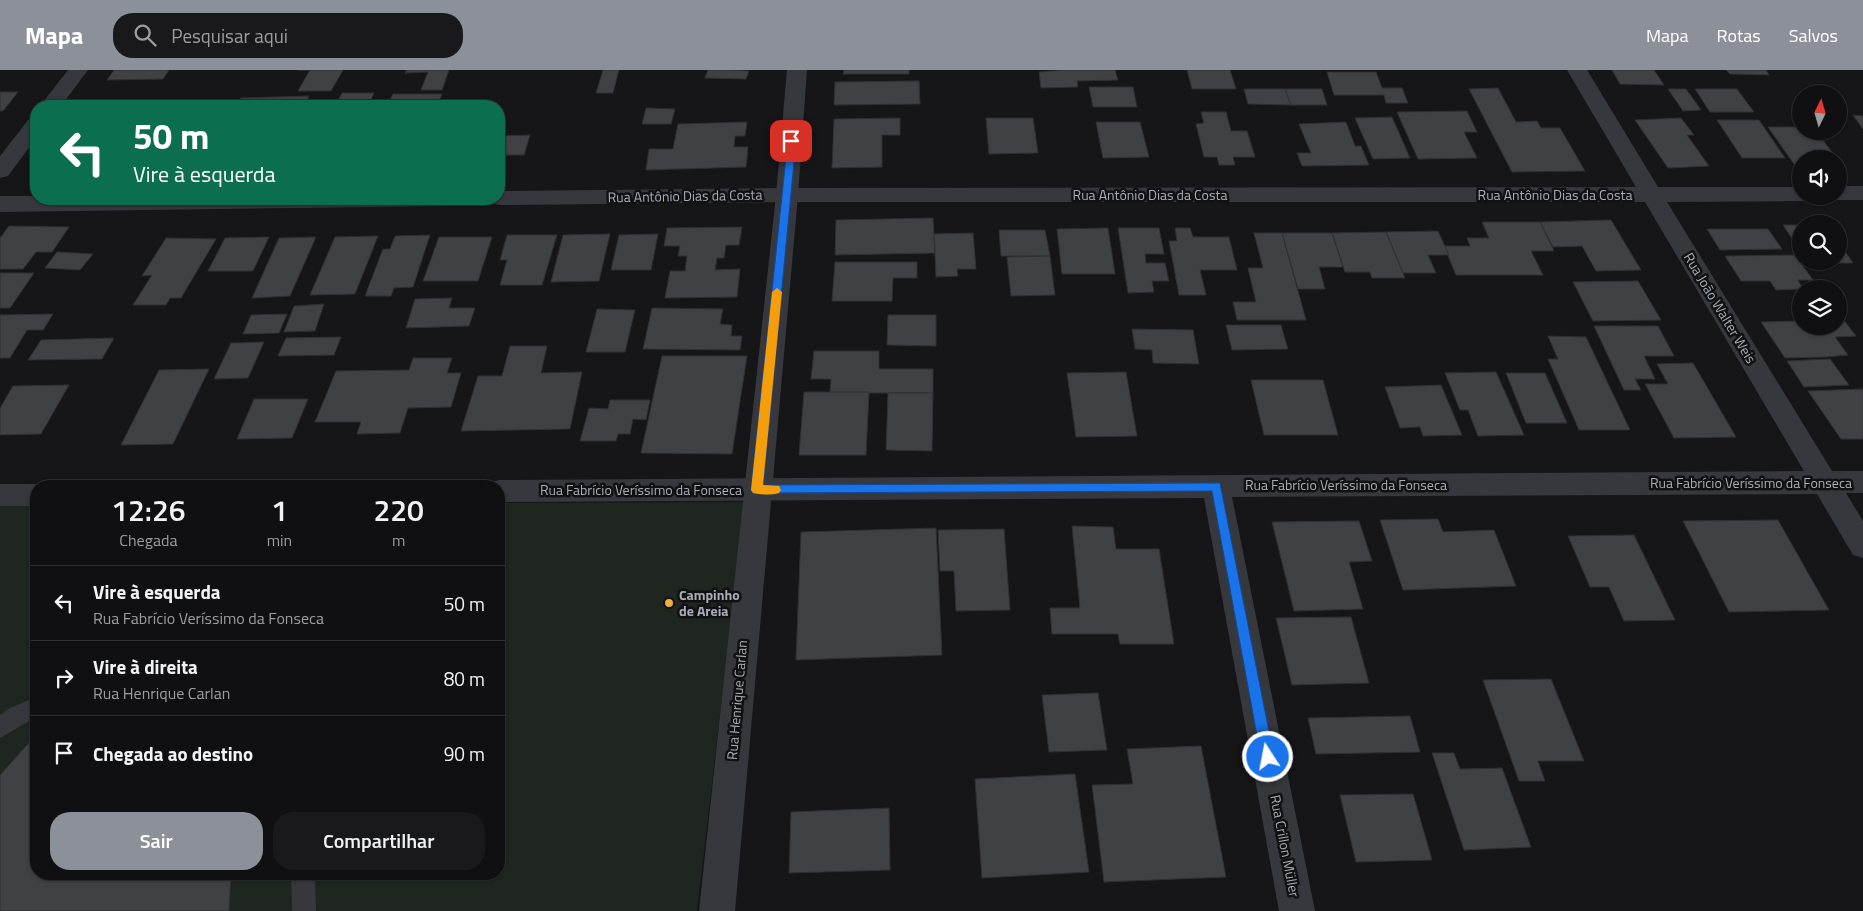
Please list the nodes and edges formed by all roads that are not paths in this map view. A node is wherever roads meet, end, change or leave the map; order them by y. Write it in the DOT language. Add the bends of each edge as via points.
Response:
graph roads {
  1 [pos="78,70"];
  2 [pos="797,70"];
  3 [pos="1577,70"];
  4 [pos="55,100"];
  5 [pos="30,132"];
  6 [pos="0,171"];
  7 [pos="1847,193"];
  8 [pos="1863,193"];
  9 [pos="1792,194"];
  10 [pos="787,195"];
  11 [pos="1653,195"];
  12 [pos="505,198"];
  13 [pos="0,204"];
  14 [pos="30,204"];
  15 [pos="1825,482"];
  16 [pos="1863,482"];
  17 [pos="1216,486"];
  18 [pos="757,490"];
  19 [pos="505,492"];
  20 [pos="0,495"];
  21 [pos="30,495"];
  22 [pos="1863,546"];
  23 [pos="30,710"];
  24 [pos="0,728"];
  25 [pos="303,880"];
  26 [pos="304,911"];
  27 [pos="717,911"];
  28 [pos="1297,911"];
  1 -- 4 [label="street"];
  2 -- 10 [label="street, Rua Henrique Carlan"];
  3 -- 11 [label="street, Rua João Walter Weis"];
  5 -- 6 [label="street"];
  7 -- 8 [label="street"];
  9 -- 11 [label="street, Rua Antônio Dias da Costa"];
  10 -- 11 [label="street, Rua Antônio Dias da Costa"];
  10 -- 12 [label="street, Rua Antônio Dias da Costa"];
  10 -- 18 [label="street, Rua Henrique Carlan"];
  11 -- 15 [label="street, Rua João Walter Weis"];
  13 -- 14 [label="street"];
  15 -- 16 [label="street, Rua Fabrício Veríssimo da Fonseca"];
  15 -- 17 [label="street, Rua Fabrício Veríssimo da Fonseca"];
  15 -- 22 [label="street, Rua João Walter Weis"];
  17 -- 18 [label="street, Rua Fabrício Veríssimo da Fonseca"];
  17 -- 28 [label="street, Rua Crillon Müller"];
  18 -- 19 [label="street, Rua Fabrício Veríssimo da Fonseca"];
  18 -- 27 [label="street, Rua Henrique Carlan"];
  20 -- 21 [label="street"];
  23 -- 24 [label="lane"];
  25 -- 26 [label="lane"];
}
